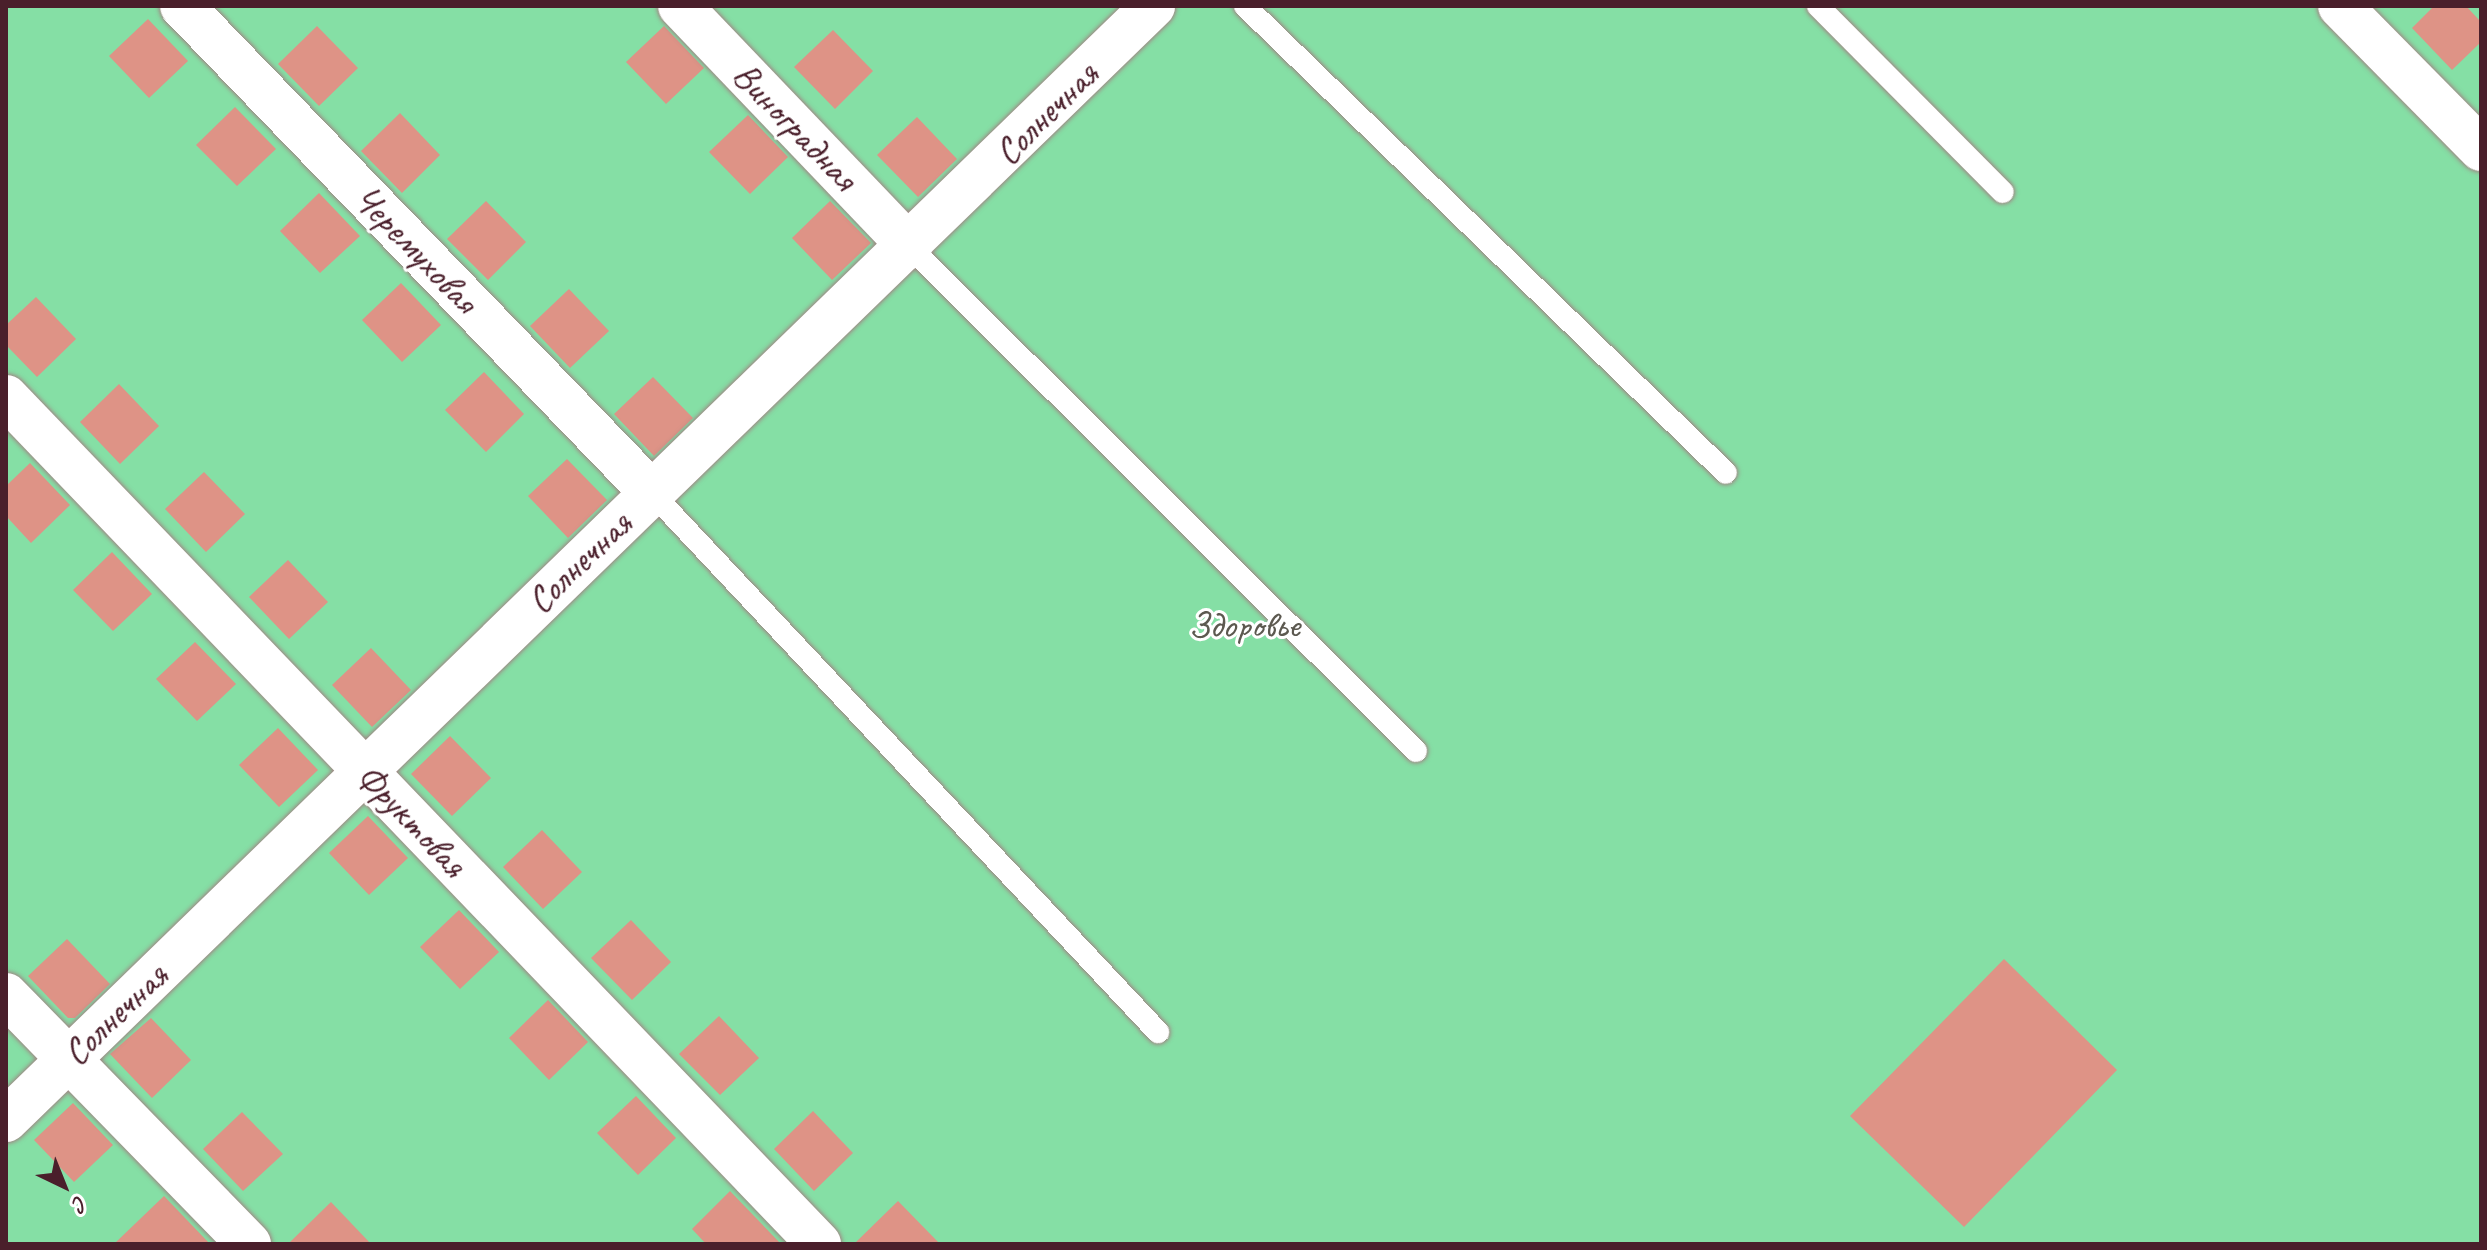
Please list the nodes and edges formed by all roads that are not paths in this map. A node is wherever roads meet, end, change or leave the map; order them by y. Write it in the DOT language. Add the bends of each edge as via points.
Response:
graph roads {
  1 [pos="182,6"];
  2 [pos="680,6"];
  3 [pos="1153,6"];
  4 [pos="1245,6"];
  5 [pos="1818,6"];
  6 [pos="2340,6"];
  7 [pos="2481,149"];
  8 [pos="2003,192"];
  9 [pos="910,247"];
  10 [pos="6,397"];
  11 [pos="1726,473"];
  12 [pos="651,492"];
  13 [pos="1416,751"];
  14 [pos="364,770"];
  15 [pos="6,995"];
  16 [pos="1158,1032"];
  17 [pos="69,1060"];
  18 [pos="6,1120"];
  19 [pos="249,1244"];
  20 [pos="819,1244"];
  1 -- 12 [label="street, Черемуховая"];
  2 -- 9 [label="street, Виноградная"];
  3 -- 9 [label="street, Солнечная"];
  4 -- 11 [label="lane"];
  5 -- 8 [label="lane"];
  6 -- 7 [label="street"];
  9 -- 12 [label="street, Солнечная"];
  9 -- 13 [label="lane"];
  10 -- 14 [label="street, Фруктовая"];
  12 -- 14 [label="street, Солнечная"];
  12 -- 16 [label="lane"];
  14 -- 17 [label="street, Солнечная"];
  14 -- 20 [label="street, Фруктовая"];
  15 -- 17 [label="street"];
  17 -- 18 [label="street, Солнечная"];
  17 -- 19 [label="street"];
}
